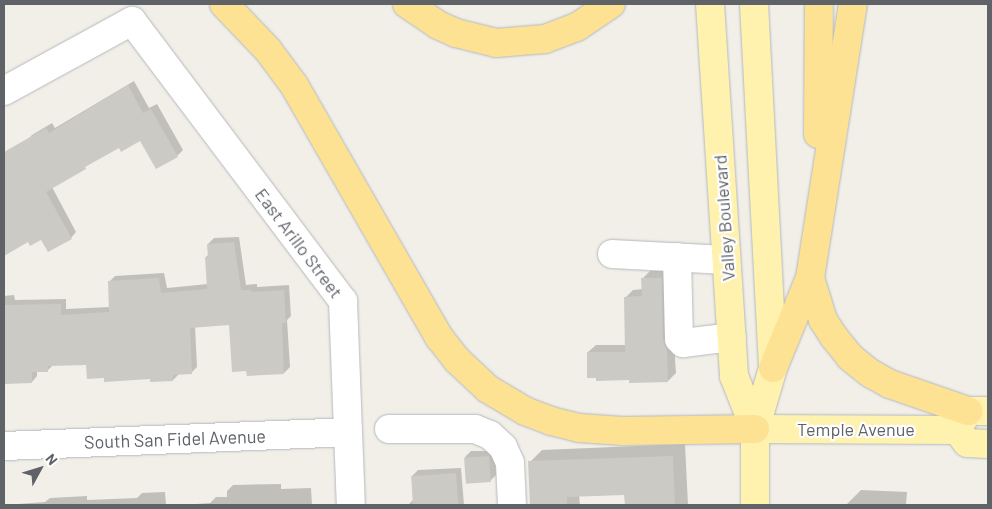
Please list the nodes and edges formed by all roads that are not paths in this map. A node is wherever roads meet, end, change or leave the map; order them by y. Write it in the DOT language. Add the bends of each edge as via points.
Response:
graph roads {
  1 [pos="224,4"];
  2 [pos="407,4"];
  3 [pos="611,4"];
  4 [pos="710,4"];
  5 [pos="754,4"];
  6 [pos="819,4"];
  7 [pos="852,4"];
  8 [pos="4,91"];
  9 [pos="819,218"];
  10 [pos="612,254"];
  11 [pos="677,257"];
  12 [pos="726,260"];
  13 [pos="810,278"];
  14 [pos="732,337"];
  15 [pos="773,368"];
  16 [pos="971,417"];
  17 [pos="390,429"];
  18 [pos="755,429"];
  19 [pos="347,432"];
  20 [pos="988,444"];
  21 [pos="4,446"];
  22 [pos="351,505"];
  23 [pos="512,505"];
  24 [pos="755,505"];
  1 -- 18 [label="highway" via="268,50 294,85 435,331 457,360 488,389 525,411 579,428 624,431"];
  2 -- 3 [label="highway" via="456,33 504,43 545,39 577,26"];
  4 -- 12 [label="main road, Valley Boulevard"];
  5 -- 15 [label="main road, Valley Boulevard"];
  6 -- 9 [label="highway"];
  7 -- 9 [label="highway"];
  8 -- 19 [label="street, East Arillo Street" via="132,21 343,301"];
  9 -- 13 [label="highway"];
  10 -- 11 [label="street"];
  11 -- 12 [label="street"];
  11 -- 14 [label="street" via="678,339 683,343"];
  12 -- 14 [label="main road, Valley Boulevard"];
  13 -- 15 [label="highway"];
  13 -- 16 [label="highway" via="823,320 850,357 890,384"];
  14 -- 18 [label="main road, Valley Boulevard" via="734,376"];
  15 -- 18 [label="main road, Valley Boulevard"];
  16 -- 18 [label="main road, Temple Avenue"];
  16 -- 20 [label="main road" via="967,443"];
  17 -- 23 [label="street" via="475,429 490,435 503,447 510,463"];
  18 -- 24 [label="main road, Valley Boulevard"];
  19 -- 21 [label="street, South San Fidel Avenue"];
  19 -- 22 [label="street, East Arillo Street"];
}
